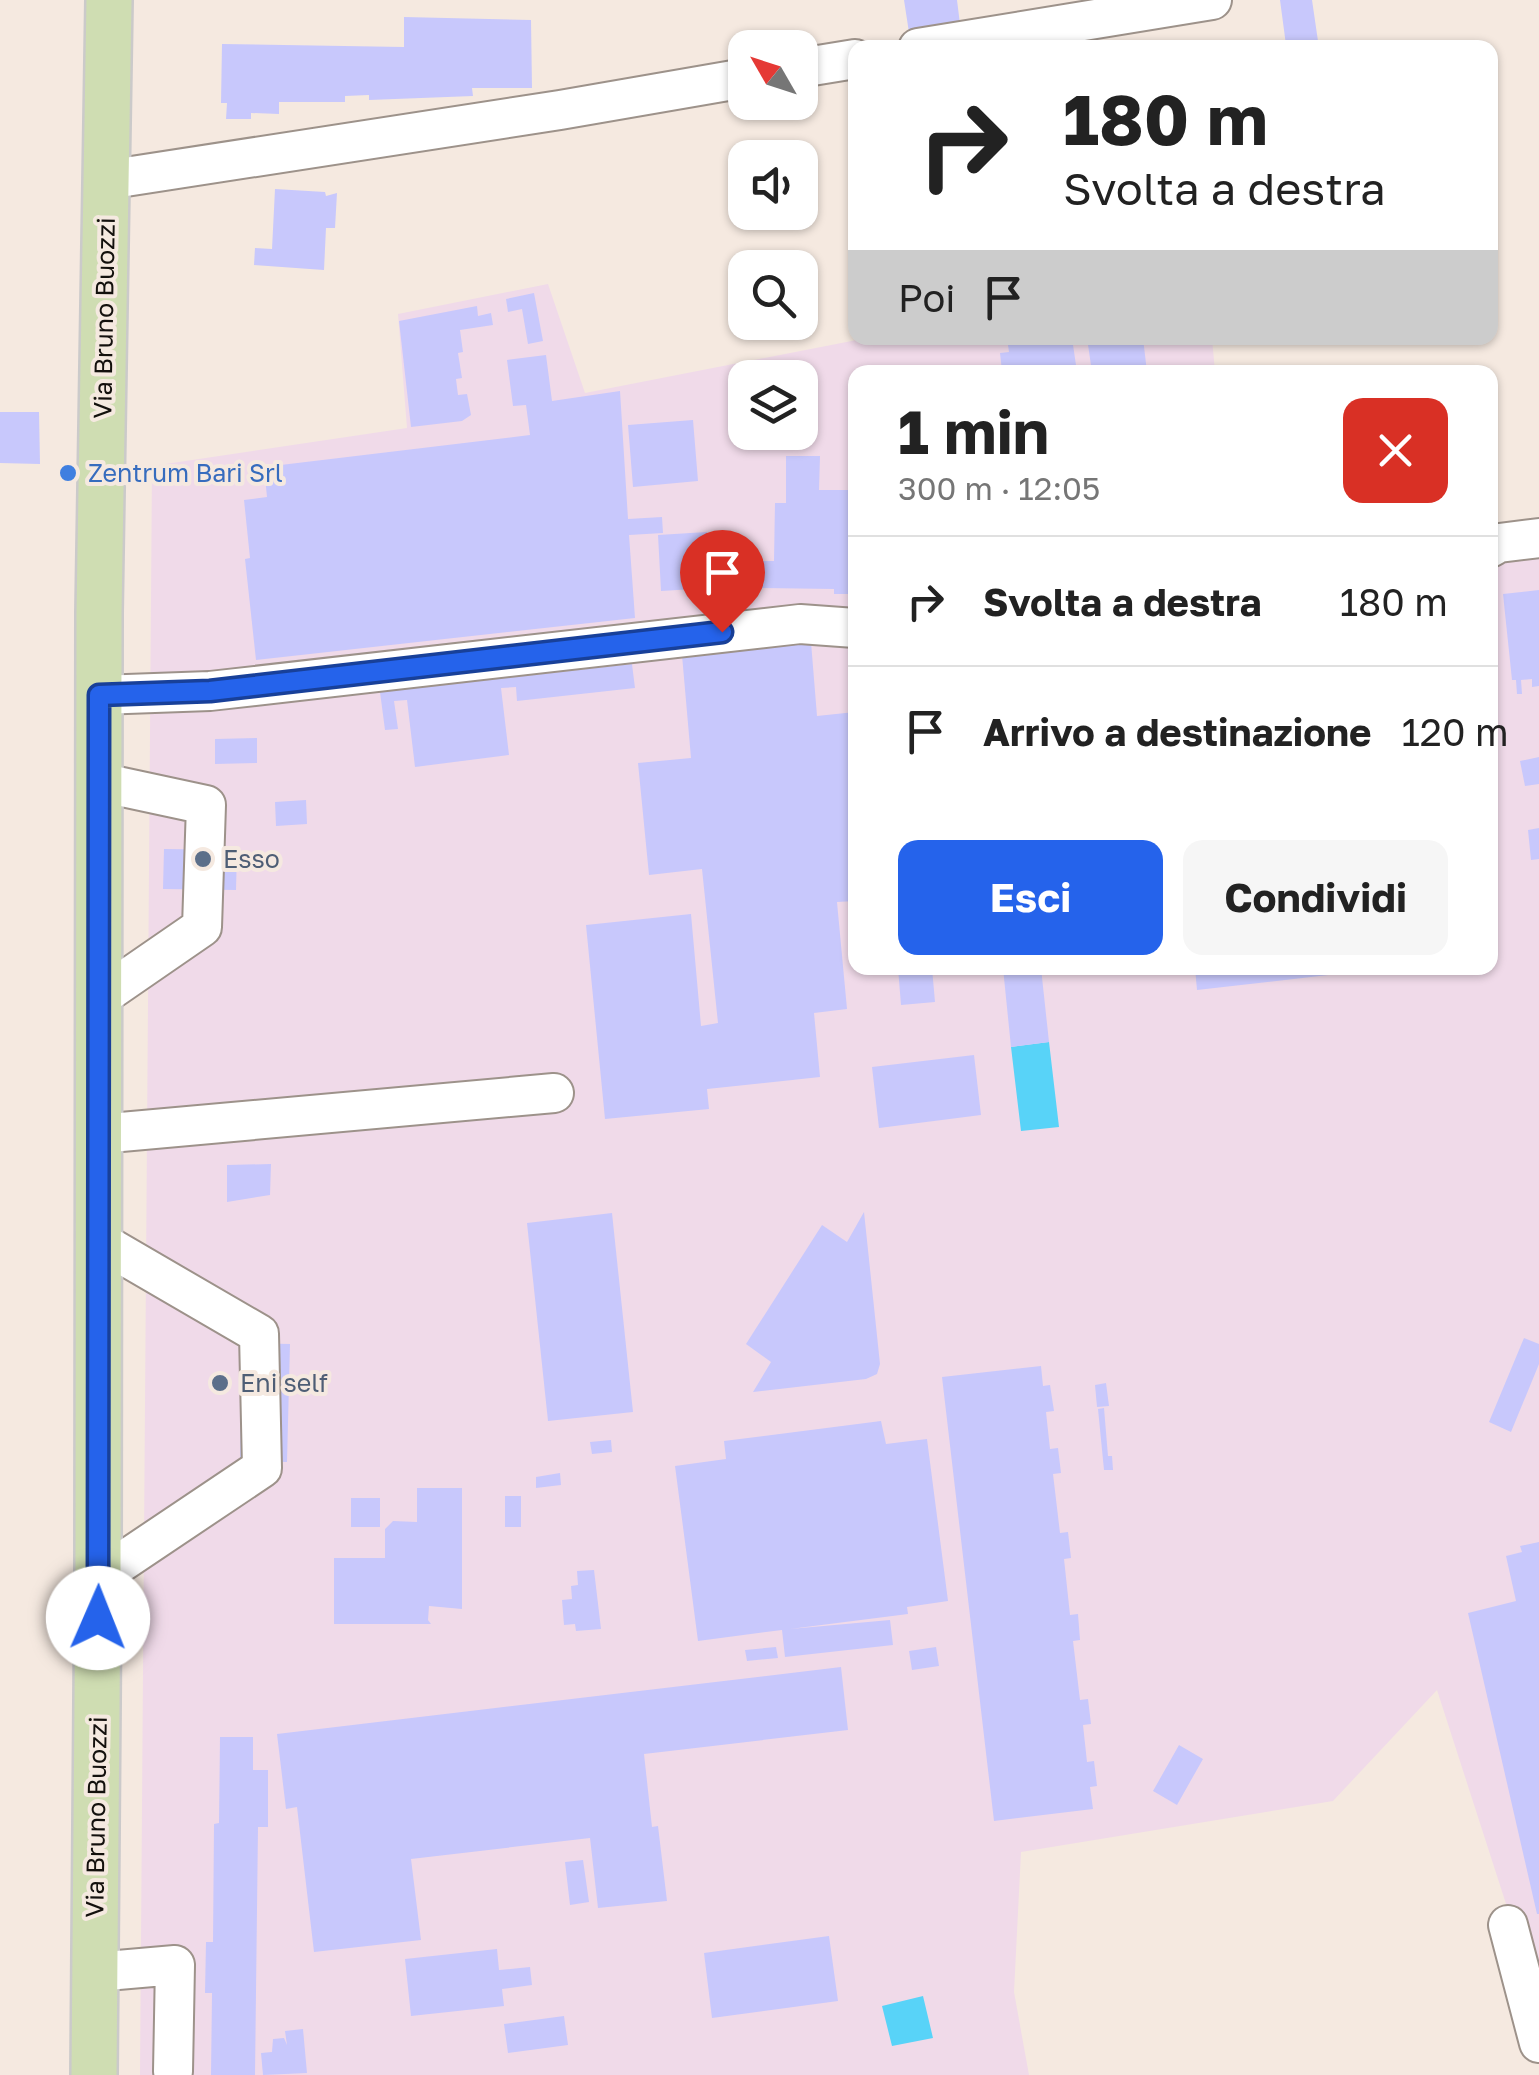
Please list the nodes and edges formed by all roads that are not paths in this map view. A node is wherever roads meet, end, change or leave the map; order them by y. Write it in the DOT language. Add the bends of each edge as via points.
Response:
graph roads {
  1 [pos="109,0"];
  2 [pos="1212,0"];
  3 [pos="967,40"];
  4 [pos="848,59"];
  5 [pos="818,65"];
  6 [pos="728,81"];
  7 [pos="106,180"];
  8 [pos="1539,538"];
  9 [pos="1498,544"];
  10 [pos="848,627"];
  11 [pos="99,695"];
  12 [pos="99,782"];
  13 [pos="99,998"];
  14 [pos="554,1094"];
  15 [pos="99,1134"];
  16 [pos="99,1241"];
  17 [pos="98,1578"];
  18 [pos="1508,1924"];
  19 [pos="95,1972"];
  20 [pos="1539,2043"];
  21 [pos="173,2071"];
  22 [pos="94,2075"];
  1 -- 7 [label="main road, Via Bruno Buozzi"];
  2 -- 3 [label="street"];
  4 -- 5 [label="street"];
  6 -- 7 [label="street"];
  7 -- 11 [label="main road, Via Bruno Buozzi"];
  8 -- 9 [label="street"];
  10 -- 11 [label="street" via="800,624 210,691"];
  11 -- 12 [label="main road, Via Bruno Buozzi"];
  12 -- 13 [label="main road, Via Bruno Buozzi"];
  12 -- 13 [label="street" via="206,805 202,927"];
  13 -- 15 [label="main road, Via Bruno Buozzi"];
  14 -- 15 [label="street"];
  15 -- 16 [label="main road, Via Bruno Buozzi"];
  16 -- 17 [label="main road, Via Bruno Buozzi"];
  16 -- 17 [label="street" via="259,1334 262,1468"];
  17 -- 19 [label="main road, Via Bruno Buozzi"];
  18 -- 20 [label="street"];
  19 -- 21 [label="street" via="175,1966"];
  19 -- 22 [label="main road, Via Bruno Buozzi"];
}
